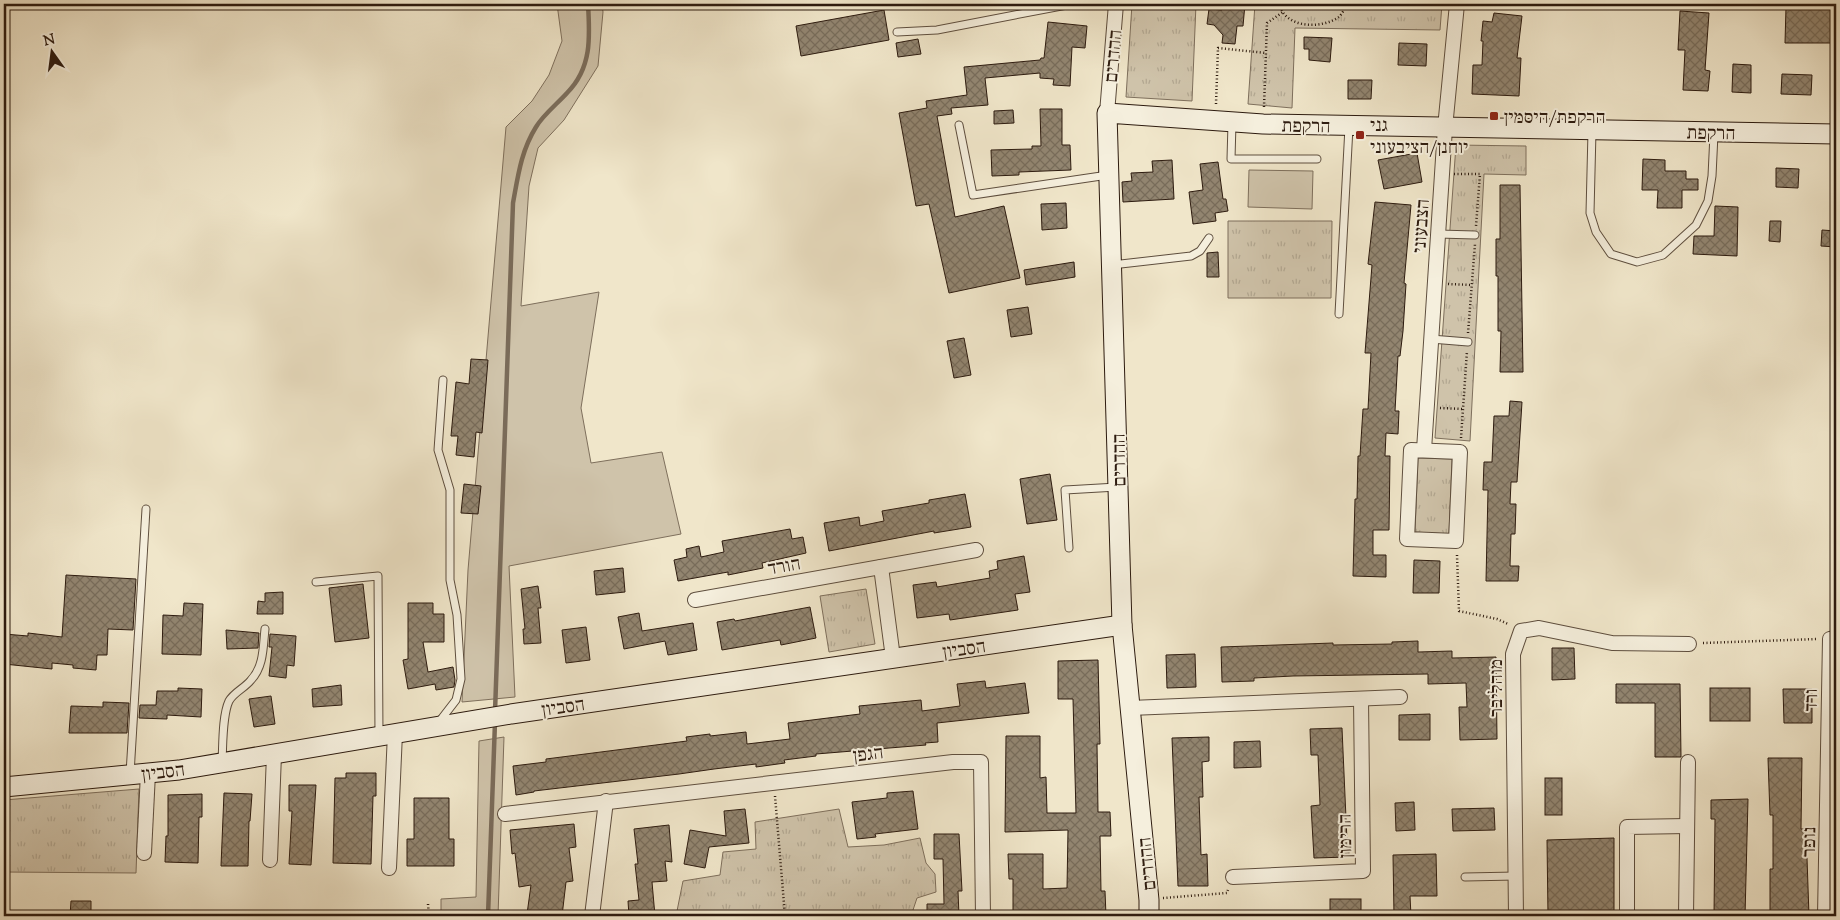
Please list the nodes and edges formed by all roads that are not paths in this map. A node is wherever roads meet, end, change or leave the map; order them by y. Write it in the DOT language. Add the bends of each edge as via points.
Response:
graph roads {
  1 [pos="1072,4"];
  2 [pos="1116,4"];
  3 [pos="1458,4"];
  4 [pos="897,32"];
  5 [pos="1107,114"];
  6 [pos="1224,122"];
  7 [pos="959,125"];
  8 [pos="1349,126"];
  9 [pos="1445,128"];
  10 [pos="1592,130"];
  11 [pos="1714,132"];
  12 [pos="1836,134"];
  13 [pos="1317,159"];
  14 [pos="1109,175"];
  15 [pos="1438,234"];
  16 [pos="1475,235"];
  17 [pos="1209,238"];
  18 [pos="1112,265"];
  19 [pos="1339,314"];
  20 [pos="1431,340"];
  21 [pos="1468,342"];
  22 [pos="443,380"];
  23 [pos="1424,450"];
  24 [pos="1118,487"];
  25 [pos="146,509"];
  26 [pos="1069,548"];
  27 [pos="976,550"];
  28 [pos="881,567"];
  29 [pos="316,582"];
  30 [pos="695,600"];
  31 [pos="1122,625"];
  32 [pos="266,629"];
  33 [pos="1833,639"];
  34 [pos="1689,644"];
  35 [pos="894,658"];
  36 [pos="1400,698"];
  37 [pos="1361,699"];
  38 [pos="1130,708"];
  39 [pos="435,726"];
  40 [pos="387,735"];
  41 [pos="274,754"];
  42 [pos="222,762"];
  43 [pos="1688,762"];
  44 [pos="1832,769"];
  45 [pos="139,774"];
  46 [pos="4,787"];
  47 [pos="606,801"];
  48 [pos="505,814"];
  49 [pos="1688,826"];
  50 [pos="144,853"];
  51 [pos="270,860"];
  52 [pos="389,868"];
  53 [pos="1516,876"];
  54 [pos="1233,877"];
  55 [pos="1465,877"];
  56 [pos="1149,908"];
  57 [pos="592,916"];
  58 [pos="983,916"];
  59 [pos="1516,916"];
  60 [pos="1627,916"];
  61 [pos="1686,916"];
  62 [pos="1825,916"];
  1 -- 4 [label="lane" via="936,30"];
  2 -- 5 [label="street, ההדרים"];
  3 -- 9 [label="street, הצבעוני"];
  5 -- 6 [label="main road, הרקפת"];
  5 -- 14 [label="main road, ההדרים"];
  6 -- 8 [label="main road, הרקפת"];
  6 -- 13 [label="lane" via="1231,158"];
  7 -- 14 [label="lane" via="974,194"];
  8 -- 9 [label="main road, הרקפת"];
  8 -- 19 [label="lane"];
  9 -- 10 [label="main road, הרקפת"];
  9 -- 15 [label="street, הצבעוני"];
  10 -- 11 [label="main road, הרקפת"];
  10 -- 11 [label="lane" via="1590,213 1596,232 1611,254 1638,262 1663,255 1696,225 1708,201"];
  11 -- 12 [label="main road, הרקפת"];
  14 -- 18 [label="main road, ההדרים"];
  15 -- 16 [label="lane"];
  15 -- 20 [label="street, הצבעוני"];
  17 -- 18 [label="lane" via="1191,256"];
  18 -- 24 [label="main road, ההדרים"];
  20 -- 21 [label="lane"];
  20 -- 23 [label="street, הצבעוני"];
  22 -- 39 [label="lane" via="438,450 450,490 450,580 457,615 461,679 456,700"];
  23 -- 23 [label="street" via="1411,450 1407,539 1456,541 1460,452"];
  24 -- 26 [label="lane" via="1066,490"];
  24 -- 31 [label="main road, ההדרים"];
  25 -- 45 [label="lane"];
  27 -- 28 [label="street, הורד"];
  28 -- 30 [label="street, הורד"];
  28 -- 35 [label="street"];
  29 -- 40 [label="lane" via="378,576"];
  31 -- 35 [label="main road, הסביון"];
  31 -- 38 [label="main road, ההדרים"];
  32 -- 42 [label="lane" via="262,664 229,701 223,728"];
  33 -- 44 [label="street, ורד"];
  34 -- 53 [label="street, מוהליבר" via="1612,643 1539,628 1521,631 1512,654"];
  35 -- 39 [label="main road, הסביון"];
  36 -- 37 [label="street"];
  37 -- 38 [label="street"];
  37 -- 54 [label="street, הרימון" via="1363,871"];
  38 -- 56 [label="main road, ההדרים"];
  39 -- 40 [label="main road, הסביון"];
  40 -- 41 [label="main road, הסביון"];
  40 -- 52 [label="street"];
  41 -- 42 [label="main road, הסביון"];
  41 -- 51 [label="street"];
  42 -- 45 [label="main road, הסביון"];
  43 -- 49 [label="street"];
  44 -- 62 [label="street, נופר"];
  45 -- 46 [label="main road, הסביון"];
  45 -- 50 [label="street"];
  47 -- 48 [label="street, הגפן"];
  47 -- 57 [label="street"];
  47 -- 58 [label="street, הגפן" via="953,762 981,762"];
  49 -- 60 [label="street" via="1627,827"];
  49 -- 61 [label="street"];
  53 -- 55 [label="lane"];
  53 -- 59 [label="street, מוהליבר"];
}
